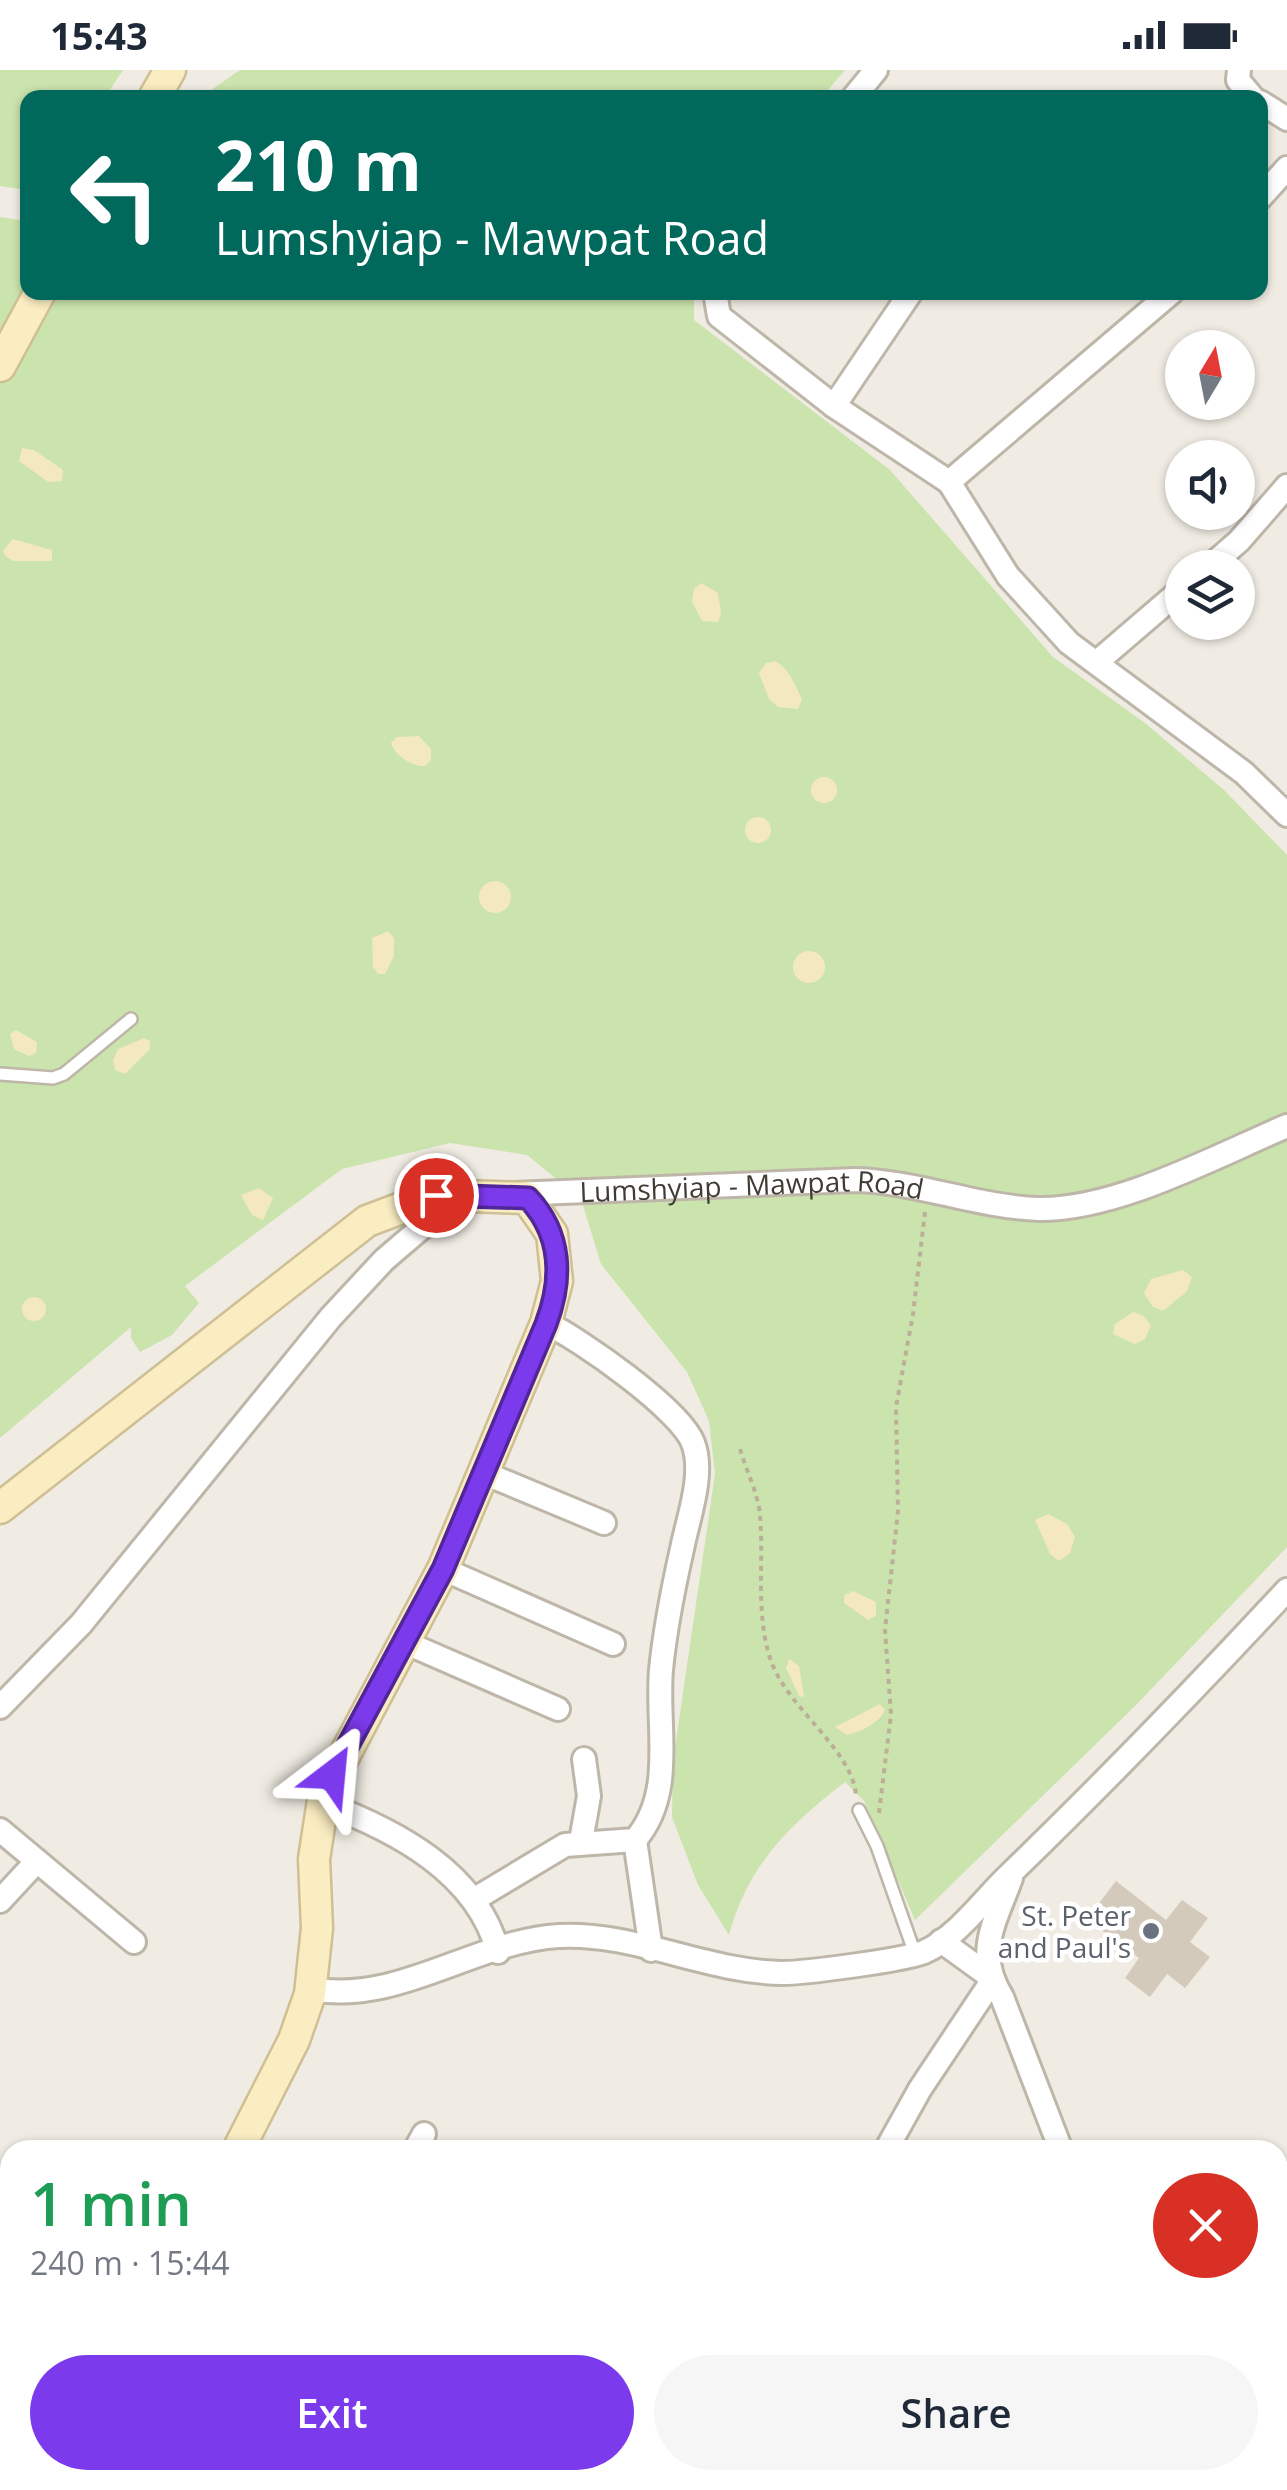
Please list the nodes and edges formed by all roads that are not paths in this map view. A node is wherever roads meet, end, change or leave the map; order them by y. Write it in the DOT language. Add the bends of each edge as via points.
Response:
graph roads {
  1 [pos="876,70"];
  2 [pos="860,90"];
  3 [pos="1287,168"];
  4 [pos="1268,189"];
  5 [pos="36,300"];
  6 [pos="716,300"];
  7 [pos="906,300"];
  8 [pos="1163,300"];
  9 [pos="0,366"];
  10 [pos="834,406"];
  11 [pos="949,482"];
  12 [pos="1287,486"];
  13 [pos="1228,550"];
  14 [pos="1165,604"];
  15 [pos="1097,662"];
  16 [pos="1287,815"];
  17 [pos="131,1019"];
  18 [pos="0,1074"];
  19 [pos="1287,1126"];
  20 [pos="461,1194"];
  21 [pos="507,1194"];
  22 [pos="546,1324"];
  23 [pos="484,1473"];
  24 [pos="0,1508"];
  25 [pos="604,1523"];
  26 [pos="443,1569"];
  27 [pos="1287,1590"];
  28 [pos="404,1642"];
  29 [pos="613,1644"];
  30 [pos="0,1707"];
  31 [pos="558,1709"];
  32 [pos="584,1758"];
  33 [pos="322,1803"];
  34 [pos="858,1810"];
  35 [pos="0,1830"];
  36 [pos="635,1840"];
  37 [pos="581,1841"];
  38 [pos="37,1861"];
  39 [pos="1014,1870"];
  40 [pos="476,1899"];
  41 [pos="0,1902"];
  42 [pos="940,1941"];
  43 [pos="134,1942"];
  44 [pos="651,1950"];
  45 [pos="498,1952"];
  46 [pos="916,1954"];
  47 [pos="990,1978"];
  48 [pos="311,1988"];
  49 [pos="243,2140"];
  50 [pos="892,2140"];
  51 [pos="1056,2140"];
  1 -- 2 [label="street"];
  3 -- 4 [label="street"];
  5 -- 9 [label="street"];
  6 -- 10 [label="street" via="719,316"];
  7 -- 10 [label="street"];
  8 -- 11 [label="street"];
  10 -- 11 [label="street"];
  11 -- 15 [label="street" via="1027,600"];
  12 -- 13 [label="street"];
  14 -- 15 [label="street"];
  15 -- 16 [label="street"];
  17 -- 18 [label="lane" via="64,1074"];
  19 -- 21 [label="street, Lumshyiap - Mawpat Road" via="1075,1206 1015,1207 928,1188 828,1180"];
  20 -- 21 [label="street, Lumshyiap - Mawpat Road"];
  20 -- 24 [label="street, Lumshyiap - Mawpat Road" via="419,1198 341,1238"];
  20 -- 30 [label="street" via="331,1317 81,1624"];
  21 -- 22 [label="street" via="528,1198 552,1234 558,1281"];
  22 -- 23 [label="street"];
  22 -- 36 [label="street" via="578,1338 640,1389 692,1439 696,1453 660,1675 658,1796"];
  23 -- 25 [label="street"];
  23 -- 26 [label="street"];
  26 -- 28 [label="street"];
  26 -- 29 [label="street"];
  27 -- 39 [label="street"];
  28 -- 31 [label="street"];
  28 -- 33 [label="street"];
  32 -- 37 [label="street" via="589,1796"];
  33 -- 40 [label="street" via="410,1843"];
  33 -- 48 [label="street"];
  34 -- 46 [label="lane"];
  35 -- 38 [label="street"];
  36 -- 37 [label="street"];
  36 -- 44 [label="street"];
  37 -- 40 [label="street" via="547,1854"];
  38 -- 41 [label="street"];
  38 -- 43 [label="street"];
  39 -- 42 [label="street"];
  39 -- 47 [label="street" via="989,1939"];
  40 -- 45 [label="street"];
  42 -- 46 [label="street"];
  42 -- 47 [label="street"];
  44 -- 45 [label="street" via="559,1936"];
  44 -- 46 [label="street" via="781,1973"];
  45 -- 48 [label="street" via="395,1984 334,1993"];
  47 -- 50 [label="street"];
  47 -- 51 [label="street"];
  48 -- 49 [label="street" via="288,2052"];
}
